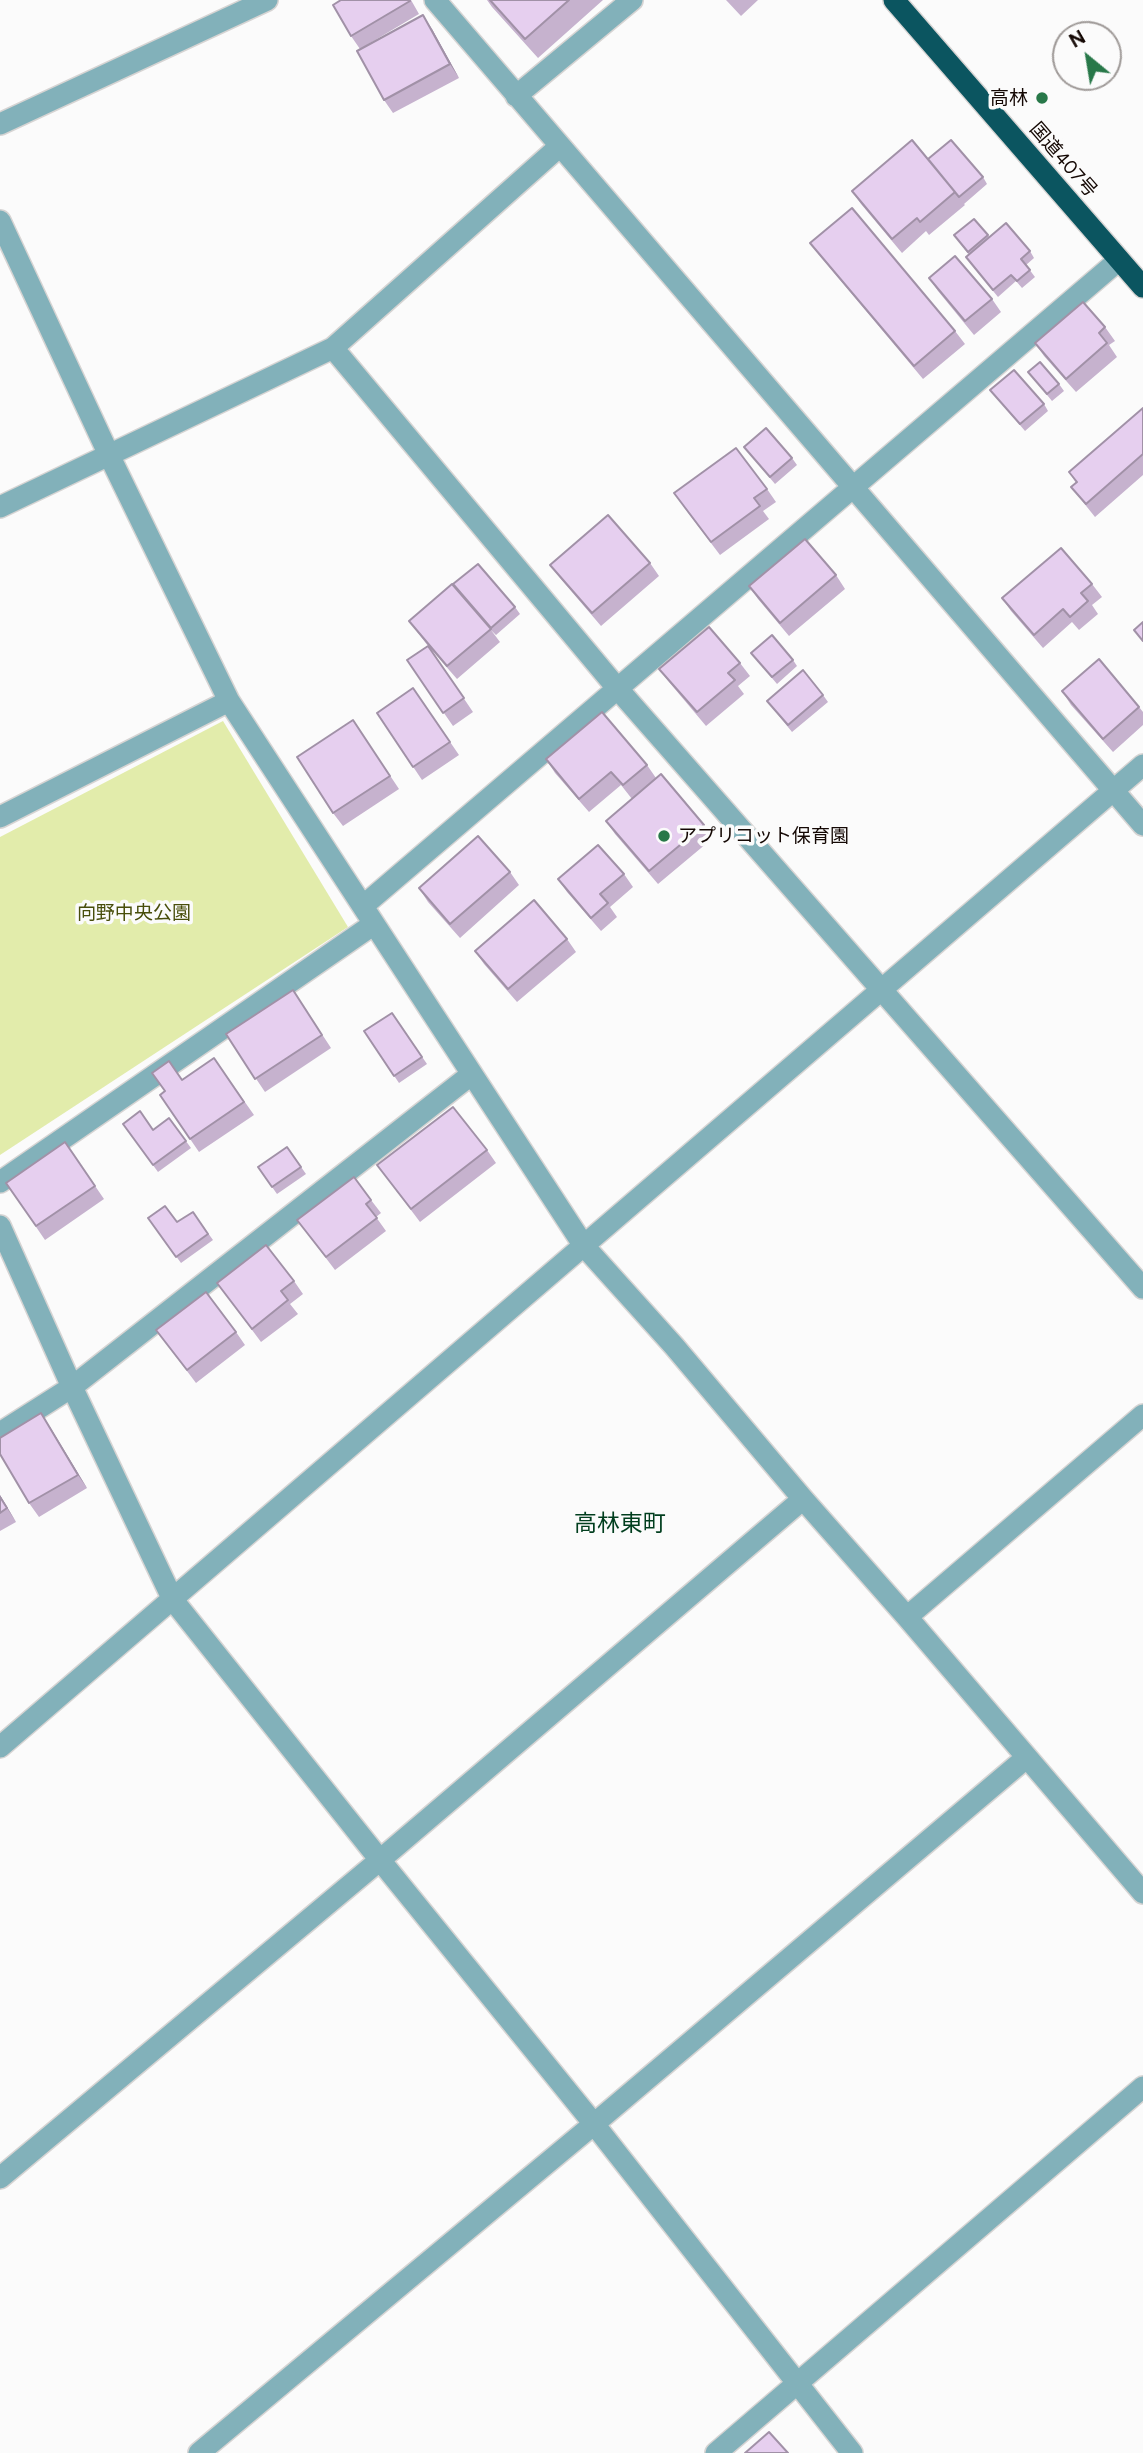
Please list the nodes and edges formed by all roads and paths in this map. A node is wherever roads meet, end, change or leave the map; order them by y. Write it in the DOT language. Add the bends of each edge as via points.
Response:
graph roads {
  1 [pos="267,0"];
  2 [pos="435,0"];
  3 [pos="632,0"];
  4 [pos="894,0"];
  5 [pos="516,96"];
  6 [pos="0,124"];
  7 [pos="559,146"];
  8 [pos="0,221"];
  9 [pos="1119,260"];
  10 [pos="1143,287"];
  11 [pos="333,348"];
  12 [pos="109,455"];
  13 [pos="852,488"];
  14 [pos="0,507"];
  15 [pos="617,688"];
  16 [pos="229,701"];
  17 [pos="1143,765"];
  18 [pos="1113,791"];
  19 [pos="0,817"];
  20 [pos="1143,825"];
  21 [pos="369,915"];
  22 [pos="883,991"];
  23 [pos="472,1074"];
  24 [pos="0,1182"];
  25 [pos="0,1226"];
  26 [pos="584,1246"];
  27 [pos="1143,1288"];
  28 [pos="72,1387"];
  29 [pos="1143,1415"];
  30 [pos="0,1433"];
  31 [pos="803,1499"];
  32 [pos="173,1600"];
  33 [pos="907,1617"];
  34 [pos="0,1747"];
  35 [pos="1026,1758"];
  36 [pos="380,1860"];
  37 [pos="1143,1893"];
  38 [pos="1143,2087"];
  39 [pos="594,2124"];
  40 [pos="0,2178"];
  41 [pos="797,2385"];
  42 [pos="199,2453"];
  43 [pos="716,2453"];
  44 [pos="852,2453"];
  1 -- 6 [label="street"];
  2 -- 5 [label="street"];
  3 -- 5 [label="street"];
  4 -- 9 [label="highway, 国道407号"];
  5 -- 7 [label="street"];
  7 -- 11 [label="street"];
  7 -- 13 [label="street"];
  8 -- 12 [label="street"];
  9 -- 10 [label="highway, 国道407号"];
  9 -- 13 [label="street"];
  11 -- 12 [label="street"];
  11 -- 15 [label="street"];
  12 -- 14 [label="street"];
  12 -- 16 [label="street"];
  13 -- 15 [label="street"];
  13 -- 18 [label="street"];
  15 -- 21 [label="street"];
  15 -- 22 [label="street"];
  16 -- 19 [label="street"];
  16 -- 21 [label="street"];
  17 -- 18 [label="street"];
  18 -- 20 [label="street"];
  18 -- 22 [label="street"];
  21 -- 23 [label="street"];
  21 -- 24 [label="street"];
  22 -- 26 [label="street"];
  22 -- 27 [label="street"];
  23 -- 26 [label="street"];
  23 -- 28 [label="street"];
  25 -- 28 [label="street"];
  26 -- 31 [label="street"];
  26 -- 32 [label="street"];
  28 -- 30 [label="street"];
  28 -- 32 [label="street"];
  29 -- 33 [label="street"];
  31 -- 33 [label="street"];
  31 -- 36 [label="street"];
  32 -- 34 [label="street"];
  32 -- 36 [label="street"];
  33 -- 35 [label="street"];
  35 -- 37 [label="street"];
  35 -- 39 [label="street"];
  36 -- 39 [label="street"];
  36 -- 40 [label="street"];
  38 -- 41 [label="street"];
  39 -- 41 [label="street"];
  39 -- 42 [label="street"];
  41 -- 43 [label="street"];
  41 -- 44 [label="street"];
}
